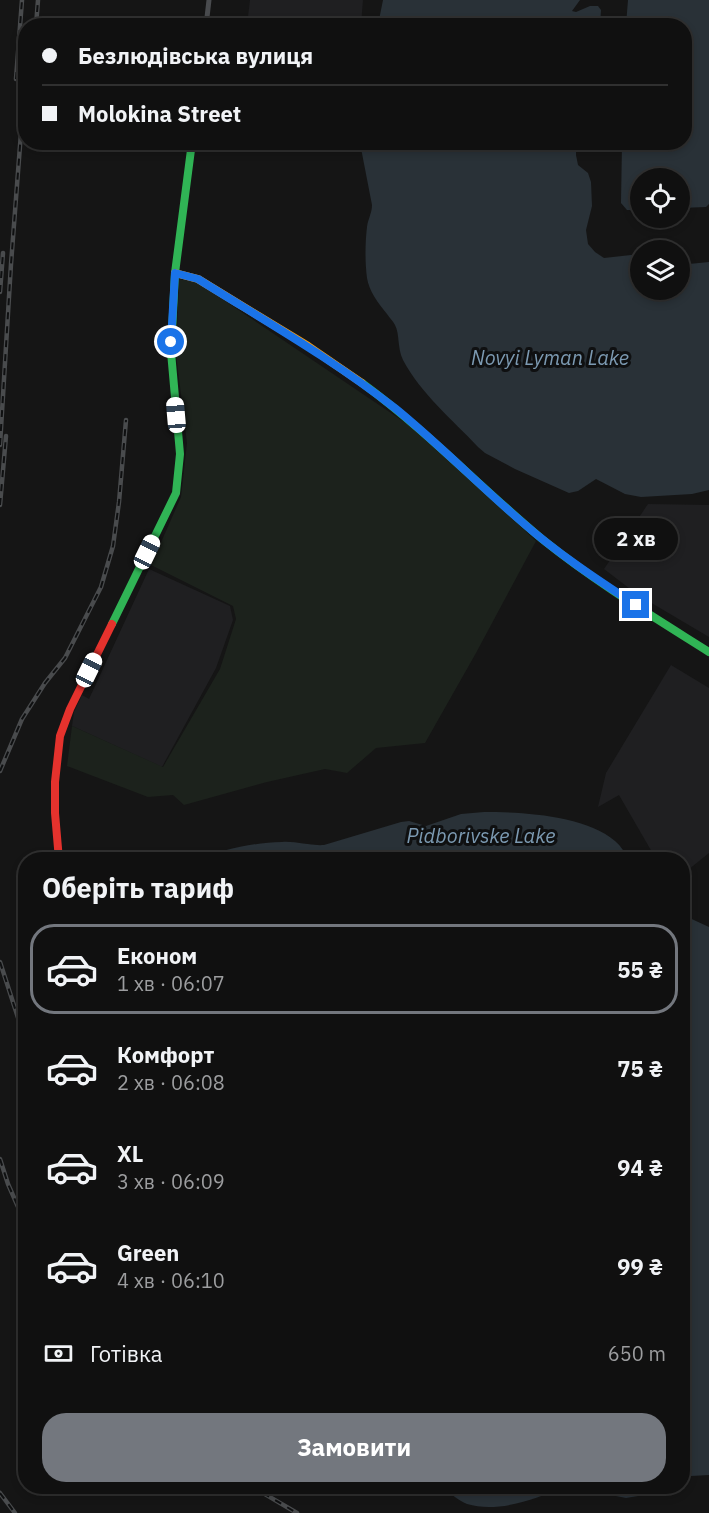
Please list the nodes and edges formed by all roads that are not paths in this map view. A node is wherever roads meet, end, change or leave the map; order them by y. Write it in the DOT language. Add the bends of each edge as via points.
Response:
graph roads {
  1 [pos="209,0"];
  2 [pos="207,18"];
  3 [pos="191,150"];
  4 [pos="175,273"];
  5 [pos="709,652"];
  6 [pos="58,852"];
  1 -- 2 [label="street"];
  3 -- 4 [label="street"];
  4 -- 5 [label="street" via="198,279 349,374 429,437 546,542"];
  4 -- 6 [label="street" via="171,352 180,454 176,493 61,733 55,789"];
}
